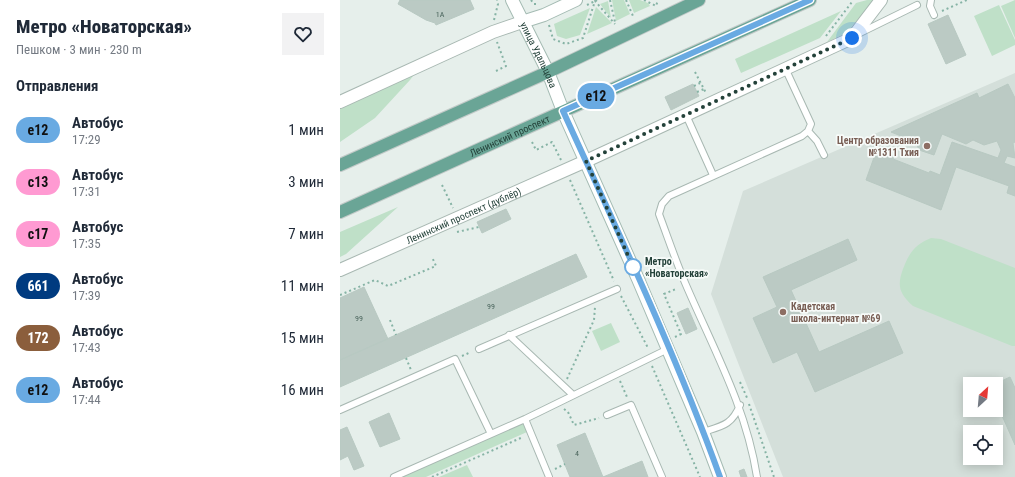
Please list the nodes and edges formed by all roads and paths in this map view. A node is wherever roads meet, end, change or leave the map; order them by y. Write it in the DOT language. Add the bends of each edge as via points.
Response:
graph roads {
  1 [pos="497,0"];
  2 [pos="512,0"];
  3 [pos="531,0"];
  4 [pos="576,0"];
  5 [pos="610,0"];
  6 [pos="626,0"];
  7 [pos="644,0"];
  8 [pos="658,0"];
  9 [pos="699,0"];
  10 [pos="810,0"];
  11 [pos="881,0"];
  12 [pos="930,0"];
  13 [pos="967,0"];
  14 [pos="540,5"];
  15 [pos="917,5"];
  16 [pos="934,15"];
  17 [pos="633,16"];
  18 [pos="522,22"];
  19 [pos="547,22"];
  20 [pos="494,32"];
  21 [pos="852,38"];
  22 [pos="785,68"];
  23 [pos="496,71"];
  24 [pos="548,72"];
  25 [pos="696,72"];
  26 [pos="701,83"];
  27 [pos="694,86"];
  28 [pos="704,89"];
  29 [pos="697,92"];
  30 [pos="707,95"];
  31 [pos="340,102"];
  32 [pos="563,111"];
  33 [pos="686,115"];
  34 [pos="808,131"];
  35 [pos="532,142"];
  36 [pos="824,156"];
  37 [pos="586,161"];
  38 [pos="340,165"];
  39 [pos="566,170"];
  40 [pos="713,175"];
  41 [pos="340,212"];
  42 [pos="432,257"];
  43 [pos="340,270"];
  44 [pos="617,289"];
  45 [pos="340,296"];
  46 [pos="595,306"];
  47 [pos="390,320"];
  48 [pos="396,335"];
  49 [pos="510,335"];
  50 [pos="479,349"];
  51 [pos="668,349"];
  52 [pos="406,358"];
  53 [pos="649,358"];
  54 [pos="617,374"];
  55 [pos="414,378"];
  56 [pos="564,386"];
  57 [pos="573,395"];
  58 [pos="556,403"];
  59 [pos="631,404"];
  60 [pos="740,405"];
  61 [pos="340,410"];
  62 [pos="607,415"];
  63 [pos="525,419"];
  64 [pos="703,432"];
  65 [pos="531,433"];
  66 [pos="491,434"];
  67 [pos="394,477"];
  68 [pos="432,477"];
  69 [pos="548,477"];
  70 [pos="662,477"];
  71 [pos="700,477"];
  72 [pos="720,477"];
  73 [pos="757,477"];
  1 -- 20 [label="path" via="496,16 491,25"];
  2 -- 18 [label="street, улица Удальцова"];
  3 -- 14 [label="path" via="534,4"];
  4 -- 18 [label="street"];
  5 -- 19 [label="path" via="615,24 595,1 583,38 566,44 553,39"];
  6 -- 17 [label="path"];
  7 -- 8 [label="path" via="656,6"];
  9 -- 24 [label="main road"];
  10 -- 32 [label="main road, Ленинский проспект"];
  11 -- 21 [label="street"];
  12 -- 16 [label="lane"];
  13 -- 16 [label="path"];
  15 -- 21 [label="lane"];
  18 -- 20 [label="street"];
  18 -- 24 [label="street, улица Удальцова"];
  20 -- 23 [label="path" via="506,66"];
  20 -- 31 [label="street"];
  21 -- 22 [label="street, Ленинский проспект (дублёр)"];
  22 -- 33 [label="street, Ленинский проспект (дублёр)"];
  22 -- 34 [label="lane" via="811,124"];
  24 -- 32 [label="street, улица Удальцова"];
  24 -- 38 [label="main road"];
  25 -- 26 [label="path"];
  26 -- 27 [label="path"];
  26 -- 28 [label="path"];
  28 -- 29 [label="path"];
  28 -- 30 [label="path"];
  32 -- 37 [label="street, улица Удальцова"];
  32 -- 41 [label="main road, Ленинский проспект"];
  33 -- 37 [label="street, Ленинский проспект (дублёр)"];
  33 -- 40 [label="lane"];
  34 -- 36 [label="lane" via="817,141"];
  34 -- 40 [label="lane" via="802,136"];
  35 -- 39 [label="path" via="536,150 552,142"];
  37 -- 39 [label="street, Ленинский проспект (дублёр)"];
  37 -- 51 [label="street, улица Удальцова"];
  39 -- 43 [label="street, Ленинский проспект (дублёр)"];
  39 -- 44 [label="path"];
  40 -- 60 [label="lane" via="669,196 662,204 659,214 686,284"];
  42 -- 45 [label="path" via="436,266 388,286 375,280"];
  44 -- 49 [label="lane"];
  44 -- 53 [label="path" via="649,349"];
  46 -- 56 [label="path" via="594,320"];
  47 -- 48 [label="path"];
  49 -- 50 [label="lane"];
  49 -- 56 [label="lane"];
  51 -- 53 [label="lane"];
  51 -- 64 [label="street, улица Удальцова"];
  52 -- 55 [label="path"];
  53 -- 54 [label="lane"];
  53 -- 71 [label="path"];
  54 -- 57 [label="lane"];
  54 -- 59 [label="path"];
  55 -- 61 [label="lane"];
  55 -- 66 [label="lane" via="455,359"];
  56 -- 57 [label="lane"];
  57 -- 58 [label="lane"];
  58 -- 62 [label="path" via="568,412 574,425"];
  58 -- 63 [label="lane"];
  59 -- 62 [label="lane"];
  59 -- 70 [label="lane"];
  60 -- 64 [label="lane" via="732,421"];
  60 -- 73 [label="lane"];
  63 -- 65 [label="lane"];
  63 -- 66 [label="lane"];
  64 -- 72 [label="street, улица Удальцова"];
  65 -- 68 [label="path"];
  65 -- 69 [label="lane"];
  66 -- 67 [label="lane"];
}
